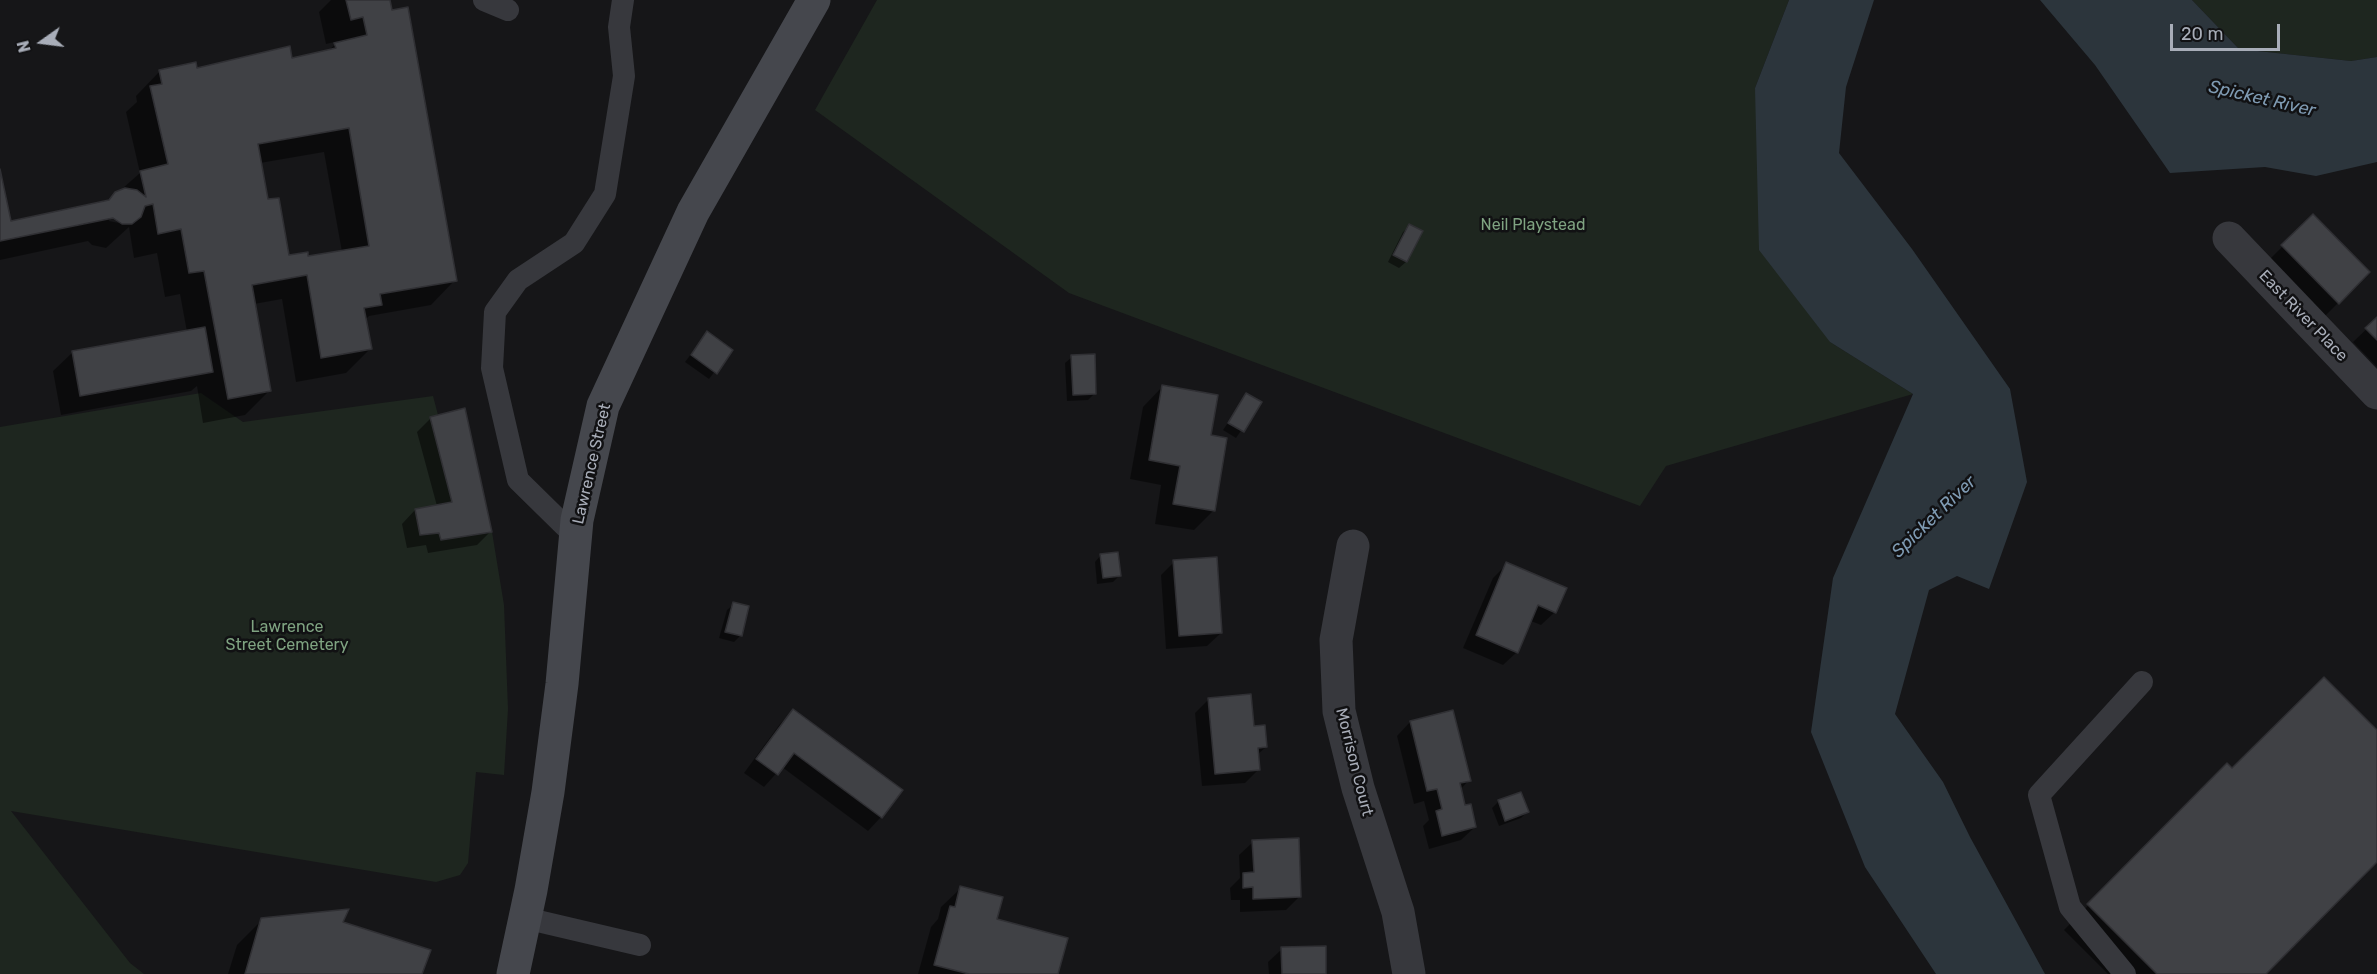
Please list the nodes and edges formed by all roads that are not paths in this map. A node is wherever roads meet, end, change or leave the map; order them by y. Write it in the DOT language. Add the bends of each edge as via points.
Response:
graph roads {
  1 [pos="484,0"];
  2 [pos="623,0"];
  3 [pos="814,0"];
  4 [pos="508,10"];
  5 [pos="2229,238"];
  6 [pos="2377,393"];
  7 [pos="576,537"];
  8 [pos="1353,546"];
  9 [pos="2142,682"];
  10 [pos="525,918"];
  11 [pos="640,945"];
  12 [pos="513,974"];
  13 [pos="1408,974"];
  14 [pos="2126,974"];
  1 -- 4 [label="lane"];
  2 -- 7 [label="lane" via="620,27 624,76 605,194 573,243 518,280 495,312 492,368 518,480"];
  3 -- 7 [label="main road, Lawrence Street" via="693,212 603,406"];
  5 -- 6 [label="street, East River Place"];
  7 -- 10 [label="main road, Lawrence Street" via="548,792"];
  8 -- 13 [label="street, Morrison Court" via="1336,640 1339,711 1358,788 1398,912"];
  9 -- 14 [label="lane" via="2039,795 2070,907"];
  10 -- 11 [label="lane"];
  10 -- 12 [label="main road, Lawrence Street"];
}
